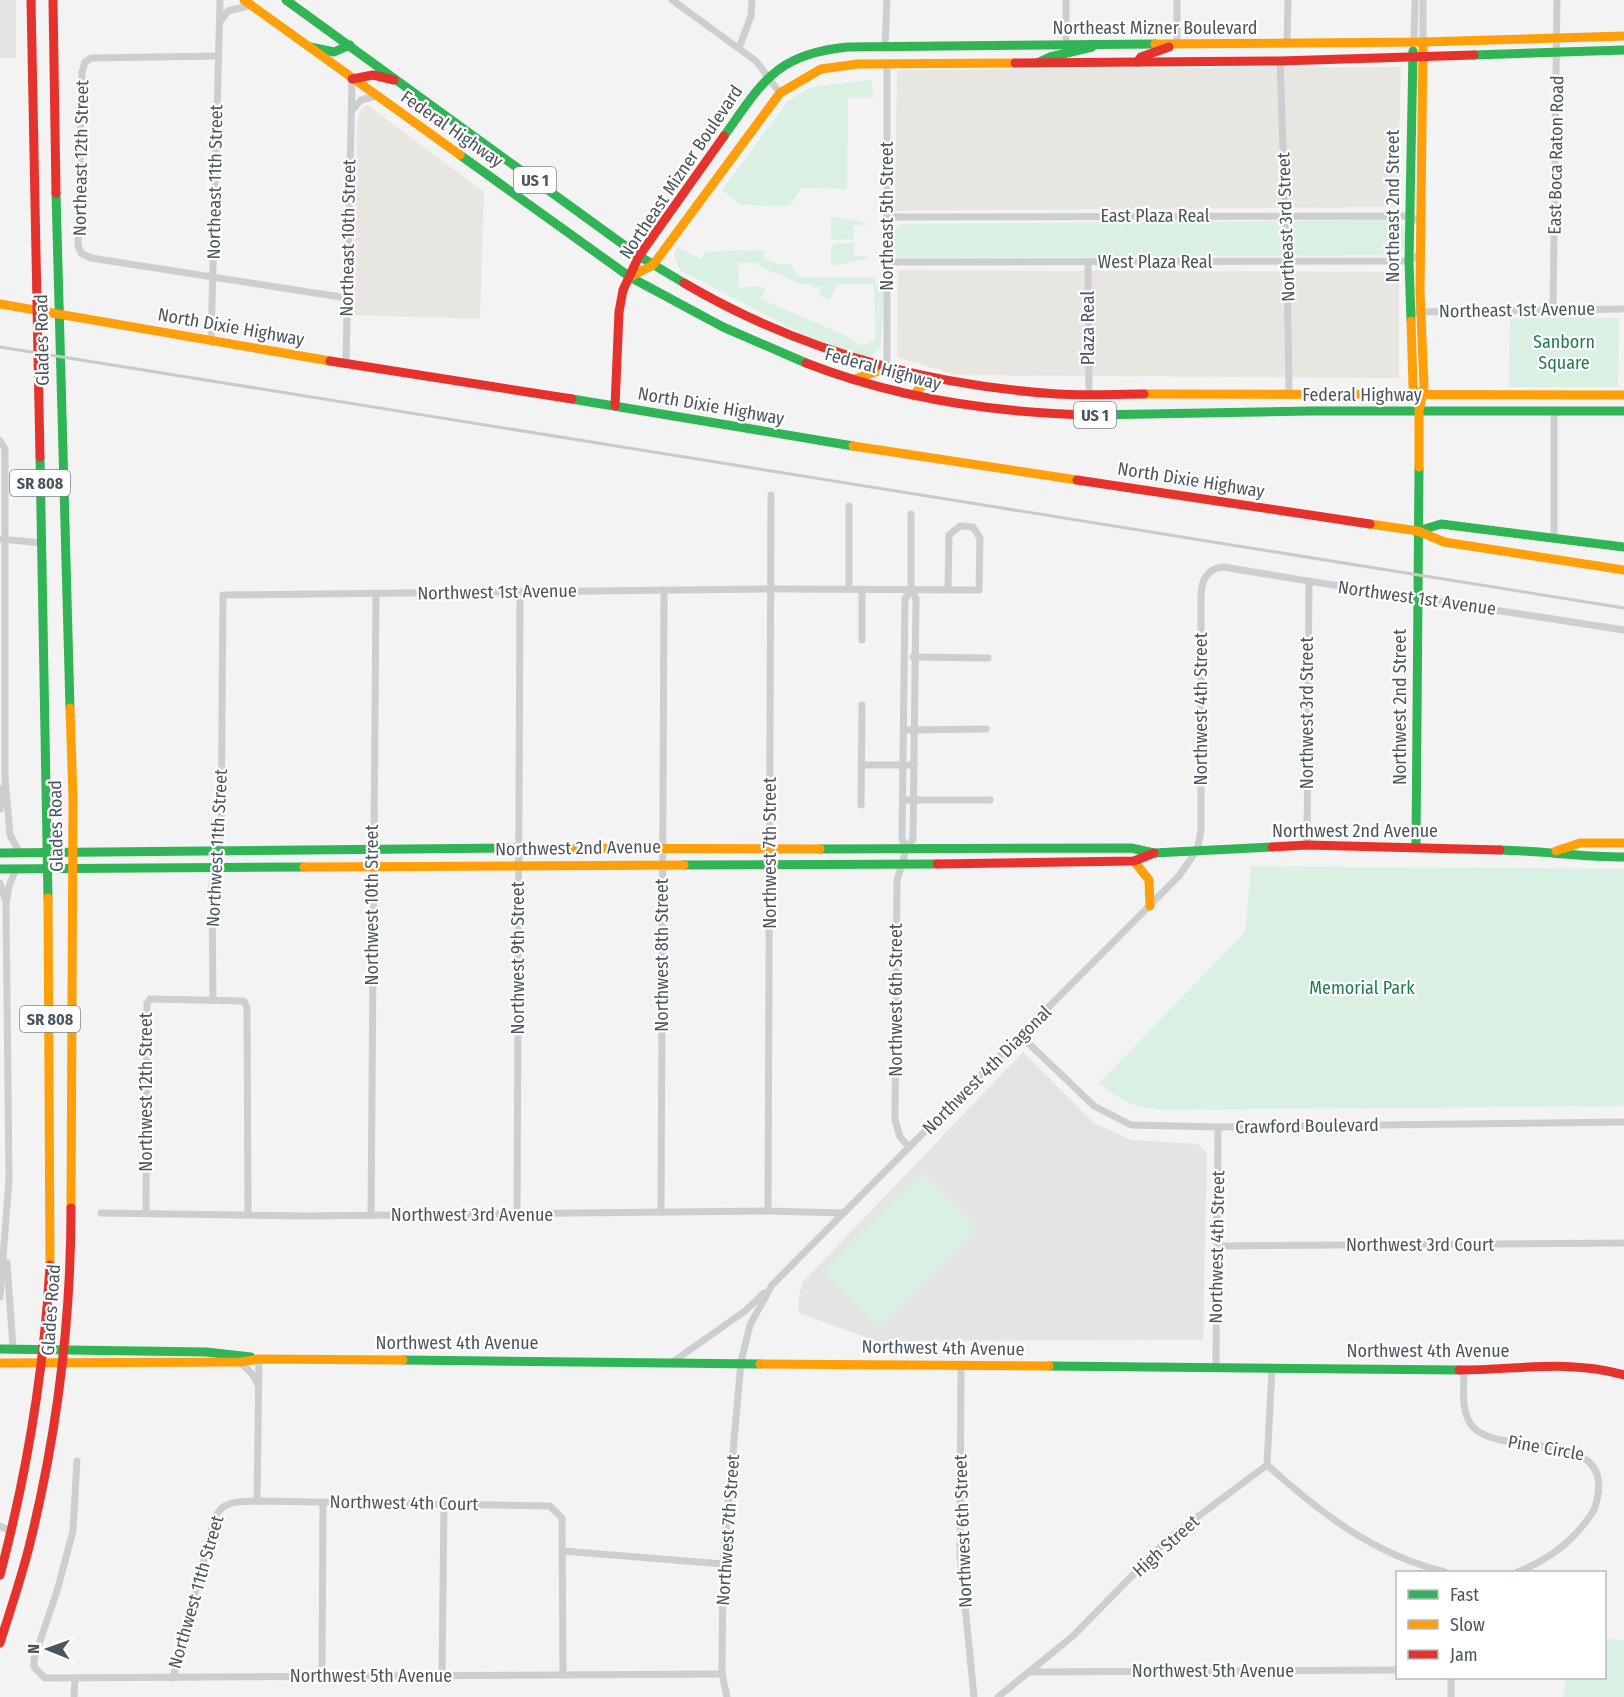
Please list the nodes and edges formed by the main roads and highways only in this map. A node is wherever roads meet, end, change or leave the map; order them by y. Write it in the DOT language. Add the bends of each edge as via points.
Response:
graph roads {
  1 [pos="31,0"];
  2 [pos="53,0"];
  3 [pos="286,0"];
  4 [pos="248,3"];
  5 [pos="1624,36"];
  6 [pos="1418,42"];
  7 [pos="1177,44"];
  8 [pos="350,45"];
  9 [pos="1097,45"];
  10 [pos="307,46"];
  11 [pos="1624,50"];
  12 [pos="1418,56"];
  13 [pos="1137,62"];
  14 [pos="1037,63"];
  15 [pos="352,78"];
  16 [pos="400,82"];
  17 [pos="709,156"];
  18 [pos="724,167"];
  19 [pos="639,256"];
  20 [pos="653,265"];
  21 [pos="630,277"];
  22 [pos="0,304"];
  23 [pos="37,309"];
  24 [pos="58,314"];
  25 [pos="887,368"];
  26 [pos="852,380"];
  27 [pos="942,380"];
  28 [pos="1419,395"];
  29 [pos="1624,395"];
  30 [pos="914,396"];
  31 [pos="615,406"];
  32 [pos="1419,411"];
  33 [pos="1624,411"];
  34 [pos="1418,531"];
  35 [pos="1624,547"];
  36 [pos="1418,568"];
  37 [pos="1624,570"];
  38 [pos="1624,843"];
  39 [pos="1416,846"];
  40 [pos="1556,850"];
  41 [pos="48,852"];
  42 [pos="73,852"];
  43 [pos="0,853"];
  44 [pos="1154,853"];
  45 [pos="1624,857"];
  46 [pos="1134,861"];
  47 [pos="48,868"];
  48 [pos="74,868"];
  49 [pos="0,869"];
  50 [pos="1150,906"];
  51 [pos="43,1348"];
  52 [pos="0,1349"];
  53 [pos="65,1350"];
  54 [pos="259,1359"];
  55 [pos="41,1362"];
  56 [pos="0,1363"];
  57 [pos="64,1363"];
  58 [pos="1624,1375"];
  59 [pos="0,1575"];
  60 [pos="0,1643"];
  1 -- 23 [label="main road, Glades Road / SR 808"];
  2 -- 24 [label="main road, Glades Road / SR 808"];
  3 -- 8 [label="main road, Federal Highway / US 1"];
  4 -- 10 [label="main road, Federal Highway / US 1"];
  5 -- 6 [label="main road, Northeast Mizner Boulevard"];
  6 -- 7 [label="main road, Northeast Mizner Boulevard"];
  6 -- 12 [label="main road, Northeast 2nd Street"];
  7 -- 9 [label="main road, Northeast Mizner Boulevard"];
  7 -- 13 [label="main road"];
  8 -- 10 [label="main road" via="334,52"];
  8 -- 16 [label="main road, Federal Highway / US 1"];
  9 -- 14 [label="main road" via="1077,53 1046,57"];
  9 -- 17 [label="main road, Northeast Mizner Boulevard" via="832,48 800,58 768,76"];
  10 -- 15 [label="main road, Federal Highway / US 1"];
  11 -- 12 [label="main road, Northeast Mizner Boulevard"];
  12 -- 13 [label="main road, Northeast Mizner Boulevard"];
  12 -- 28 [label="main road, Northeast 2nd Street"];
  12 -- 28 [label="main road, Northeast 2nd Street" via="1409,216 1409,312"];
  13 -- 14 [label="main road, Northeast Mizner Boulevard"];
  14 -- 18 [label="main road, Northeast Mizner Boulevard" via="858,64 821,69 780,93"];
  15 -- 16 [label="main road" via="373,75"];
  15 -- 21 [label="main road, Federal Highway / US 1"];
  16 -- 19 [label="main road, Federal Highway / US 1"];
  17 -- 18 [label="main road"];
  17 -- 19 [label="main road, Northeast Mizner Boulevard"];
  18 -- 20 [label="main road, Northeast Mizner Boulevard"];
  19 -- 20 [label="main road, Federal Highway / US 1"];
  19 -- 21 [label="main road, Northeast Mizner Boulevard"];
  20 -- 21 [label="main road, Northeast Mizner Boulevard"];
  20 -- 25 [label="main road, Federal Highway / US 1" via="703,295 778,331"];
  21 -- 26 [label="main road, Federal Highway / US 1" via="744,339"];
  21 -- 31 [label="main road" via="619,312"];
  22 -- 23 [label="main road, North Dixie Highway"];
  23 -- 24 [label="main road, North Dixie Highway"];
  23 -- 41 [label="main road, Glades Road / SR 808"];
  24 -- 31 [label="main road, North Dixie Highway"];
  24 -- 42 [label="main road, Glades Road / SR 808"];
  25 -- 26 [label="main road"];
  25 -- 27 [label="main road, Federal Highway / US 1"];
  26 -- 30 [label="main road, Federal Highway / US 1"];
  27 -- 28 [label="main road, Federal Highway / US 1" via="1002,390 1089,394"];
  27 -- 30 [label="main road" via="920,387"];
  28 -- 29 [label="main road, Federal Highway / US 1"];
  28 -- 32 [label="main road, Northeast 2nd Street"];
  30 -- 32 [label="main road, Federal Highway / US 1" via="1000,410 1087,415"];
  31 -- 34 [label="main road, North Dixie Highway" via="810,440"];
  32 -- 33 [label="main road, Federal Highway / US 1"];
  32 -- 34 [label="main road, Northeast 2nd Street"];
  34 -- 35 [label="main road, North Dixie Highway" via="1441,524"];
  34 -- 36 [label="main road, Northeast 2nd Street"];
  34 -- 37 [label="main road, North Dixie Highway" via="1444,542"];
  36 -- 39 [label="main road, Northwest 2nd Street"];
  38 -- 40 [label="main road, Northwest 2nd Avenue" via="1580,843"];
  39 -- 40 [label="main road, Northwest 2nd Avenue"];
  39 -- 44 [label="main road, Northwest 2nd Avenue" via="1306,845"];
  40 -- 45 [label="main road, Northwest 2nd Avenue" via="1580,857"];
  41 -- 42 [label="main road, Northwest 2nd Avenue"];
  41 -- 43 [label="main road, Northwest 2nd Avenue"];
  41 -- 47 [label="main road, Glades Road / SR 808"];
  42 -- 44 [label="main road, Northwest 2nd Avenue" via="663,847 1131,848"];
  42 -- 48 [label="main road, Glades Road / SR 808"];
  44 -- 46 [label="main road, Northwest 2nd Avenue"];
  46 -- 48 [label="main road, Northwest 2nd Avenue"];
  46 -- 50 [label="main road" via="1150,879"];
  47 -- 48 [label="main road, Northwest 2nd Avenue"];
  47 -- 49 [label="main road, Northwest 2nd Avenue"];
  47 -- 51 [label="main road, Glades Road / SR 808" via="50,1258"];
  48 -- 53 [label="main road, Glades Road / SR 808" via="72,1260"];
  51 -- 52 [label="main road, Northwest 4th Avenue"];
  51 -- 53 [label="main road, Northwest 4th Avenue"];
  51 -- 55 [label="main road, Glades Road / SR 808"];
  53 -- 54 [label="main road, Northwest 4th Avenue" via="206,1352"];
  53 -- 57 [label="main road, Glades Road / SR 808"];
  54 -- 57 [label="main road, Northwest 4th Avenue"];
  54 -- 58 [label="main road, Northwest 4th Avenue" via="1464,1370 1577,1364"];
  55 -- 56 [label="main road, Northwest 4th Avenue"];
  55 -- 57 [label="main road, Northwest 4th Avenue"];
  55 -- 59 [label="main road, Glades Road / SR 808" via="31,1444"];
  57 -- 60 [label="main road, Glades Road / SR 808" via="41,1498"];
}
